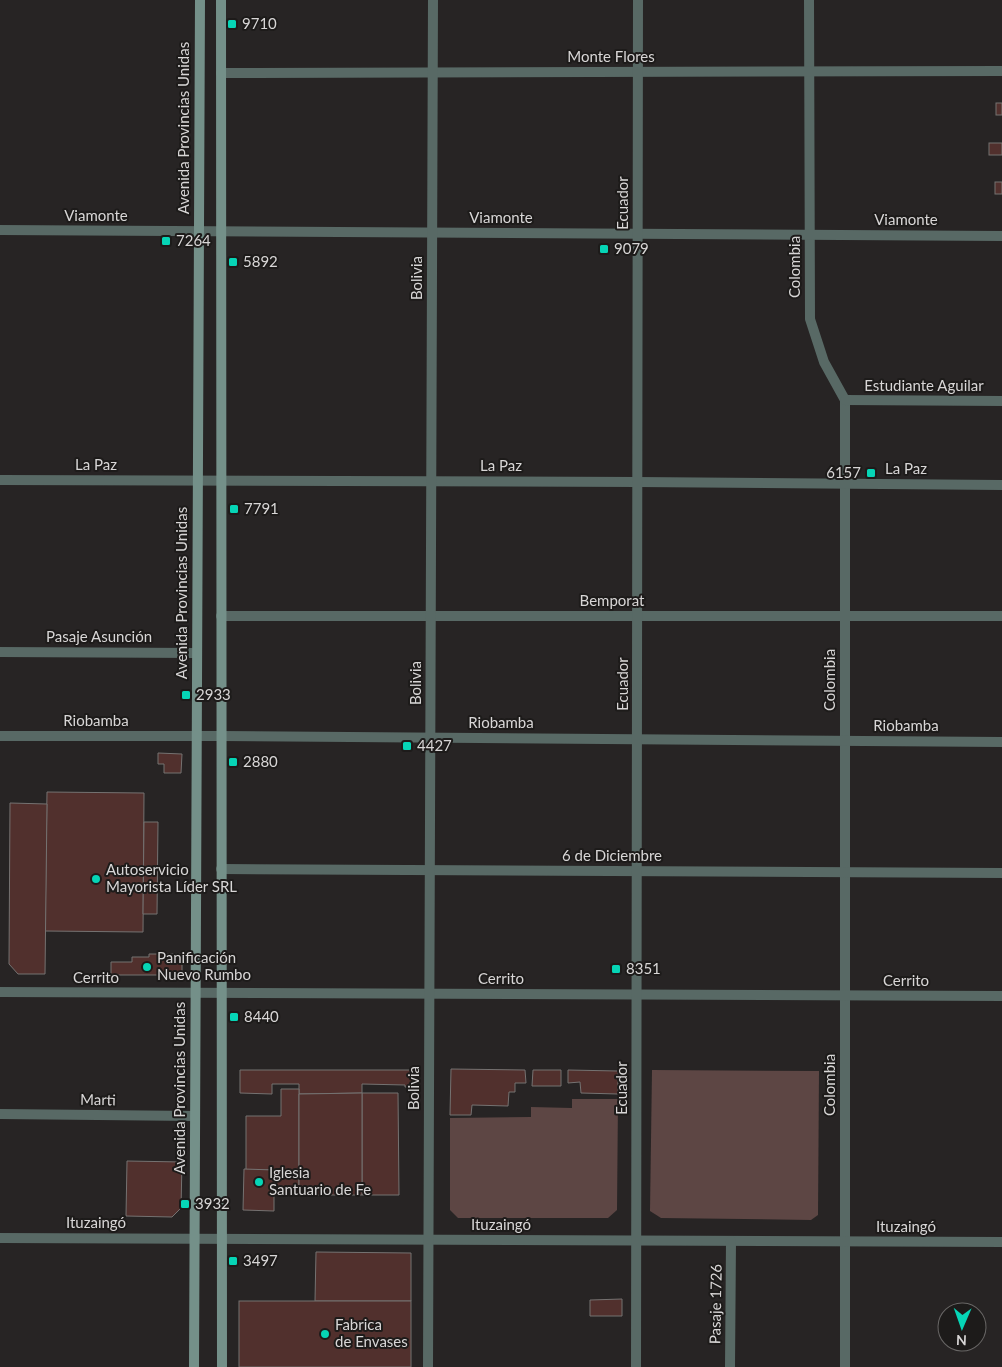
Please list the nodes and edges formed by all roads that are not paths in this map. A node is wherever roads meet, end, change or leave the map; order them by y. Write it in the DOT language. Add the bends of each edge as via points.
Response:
graph roads {
  1 [pos="200,0"];
  2 [pos="221,0"];
  3 [pos="433,0"];
  4 [pos="638,0"];
  5 [pos="809,0"];
  6 [pos="1002,71"];
  7 [pos="433,72"];
  8 [pos="638,72"];
  9 [pos="809,72"];
  10 [pos="221,73"];
  11 [pos="0,230"];
  12 [pos="199,232"];
  13 [pos="221,232"];
  14 [pos="432,233"];
  15 [pos="638,234"];
  16 [pos="810,235"];
  17 [pos="1002,236"];
  18 [pos="845,400"];
  19 [pos="1002,400"];
  20 [pos="0,480"];
  21 [pos="198,481"];
  22 [pos="221,481"];
  23 [pos="431,481"];
  24 [pos="638,482"];
  25 [pos="845,484"];
  26 [pos="1002,485"];
  27 [pos="221,616"];
  28 [pos="431,616"];
  29 [pos="638,616"];
  30 [pos="845,616"];
  31 [pos="1002,616"];
  32 [pos="0,652"];
  33 [pos="197,652"];
  34 [pos="0,736"];
  35 [pos="197,736"];
  36 [pos="222,736"];
  37 [pos="430,738"];
  38 [pos="638,739"];
  39 [pos="845,741"];
  40 [pos="1002,742"];
  41 [pos="222,869"];
  42 [pos="430,870"];
  43 [pos="638,871"];
  44 [pos="845,872"];
  45 [pos="1002,873"];
  46 [pos="0,992"];
  47 [pos="195,993"];
  48 [pos="222,993"];
  49 [pos="429,994"];
  50 [pos="638,995"];
  51 [pos="845,996"];
  52 [pos="1002,996"];
  53 [pos="0,1114"];
  54 [pos="195,1116"];
  55 [pos="0,1238"];
  56 [pos="194,1239"];
  57 [pos="222,1239"];
  58 [pos="428,1240"];
  59 [pos="637,1240"];
  60 [pos="731,1241"];
  61 [pos="845,1241"];
  62 [pos="1002,1242"];
  63 [pos="194,1367"];
  64 [pos="222,1367"];
  65 [pos="428,1367"];
  66 [pos="636,1367"];
  67 [pos="730,1367"];
  68 [pos="845,1367"];
  1 -- 12 [label="main road, Avenida Provincias Unidas"];
  2 -- 10 [label="main road"];
  3 -- 7 [label="street, Bolivia"];
  4 -- 8 [label="street, Ecuador"];
  5 -- 9 [label="street, Colombia"];
  6 -- 9 [label="street, Monte Flores"];
  7 -- 8 [label="street, Monte Flores"];
  7 -- 10 [label="street, Monte Flores"];
  7 -- 14 [label="street, Bolivia"];
  8 -- 9 [label="street, Monte Flores"];
  8 -- 15 [label="street, Ecuador"];
  9 -- 16 [label="street, Colombia"];
  10 -- 13 [label="main road"];
  11 -- 12 [label="street, Viamonte"];
  12 -- 13 [label="street, Viamonte"];
  12 -- 21 [label="main road, Avenida Provincias Unidas"];
  13 -- 14 [label="street, Viamonte"];
  13 -- 22 [label="main road"];
  14 -- 15 [label="street, Viamonte"];
  14 -- 23 [label="street, Bolivia"];
  15 -- 16 [label="street, Viamonte"];
  15 -- 24 [label="street, Ecuador"];
  16 -- 17 [label="street, Viamonte"];
  16 -- 18 [label="street, Colombia" via="810,319 824,362"];
  18 -- 19 [label="street, Estudiante Aguilar"];
  18 -- 25 [label="street, Colombia"];
  20 -- 21 [label="street, La Paz"];
  21 -- 22 [label="street, La Paz"];
  21 -- 33 [label="main road, Avenida Provincias Unidas"];
  22 -- 23 [label="street, La Paz"];
  22 -- 27 [label="main road"];
  23 -- 24 [label="street, La Paz"];
  23 -- 28 [label="street, Bolivia"];
  24 -- 25 [label="street, La Paz"];
  24 -- 29 [label="street, Ecuador"];
  25 -- 26 [label="street, La Paz"];
  25 -- 30 [label="street, Colombia"];
  27 -- 28 [label="street, Bemporat"];
  27 -- 36 [label="main road"];
  28 -- 29 [label="street, Bemporat"];
  28 -- 37 [label="street, Bolivia"];
  29 -- 30 [label="street, Bemporat"];
  29 -- 38 [label="street, Ecuador"];
  30 -- 31 [label="street, Bemporat"];
  30 -- 39 [label="street, Colombia"];
  32 -- 33 [label="street, Pasaje Asunción"];
  33 -- 35 [label="main road, Avenida Provincias Unidas"];
  34 -- 35 [label="street, Riobamba"];
  35 -- 36 [label="street, Riobamba"];
  35 -- 47 [label="main road, Avenida Provincias Unidas"];
  36 -- 37 [label="street, Riobamba"];
  36 -- 41 [label="main road"];
  37 -- 38 [label="street, Riobamba"];
  37 -- 42 [label="street, Bolivia"];
  38 -- 39 [label="street, Riobamba"];
  38 -- 43 [label="street, Ecuador"];
  39 -- 40 [label="street, Riobamba"];
  39 -- 44 [label="street, Colombia"];
  41 -- 42 [label="street, 6 de Diciembre"];
  41 -- 48 [label="main road"];
  42 -- 43 [label="street, 6 de Diciembre"];
  42 -- 49 [label="street, Bolivia"];
  43 -- 44 [label="street, 6 de Diciembre"];
  43 -- 50 [label="street, Ecuador"];
  44 -- 45 [label="street, 6 de Diciembre"];
  44 -- 51 [label="street, Colombia"];
  46 -- 47 [label="street, Cerrito"];
  47 -- 48 [label="street, Cerrito"];
  47 -- 54 [label="main road, Avenida Provincias Unidas"];
  48 -- 49 [label="street, Cerrito"];
  48 -- 57 [label="main road"];
  49 -- 50 [label="street, Cerrito"];
  49 -- 58 [label="street, Bolivia"];
  50 -- 51 [label="street, Cerrito"];
  50 -- 59 [label="street, Ecuador"];
  51 -- 52 [label="street, Cerrito"];
  51 -- 61 [label="street, Colombia"];
  53 -- 54 [label="street, Marti"];
  54 -- 56 [label="main road, Avenida Provincias Unidas"];
  55 -- 56 [label="street, Ituzaingó"];
  56 -- 57 [label="street, Ituzaingó"];
  56 -- 63 [label="main road, Avenida Provincias Unidas"];
  57 -- 58 [label="street, Ituzaingó"];
  57 -- 64 [label="main road"];
  58 -- 59 [label="street, Ituzaingó"];
  58 -- 65 [label="street, Bolivia"];
  59 -- 60 [label="street, Ituzaingó"];
  59 -- 66 [label="street, Ecuador"];
  60 -- 61 [label="street, Ituzaingó"];
  60 -- 67 [label="street, Pasaje 1726"];
  61 -- 62 [label="street, Ituzaingó"];
  61 -- 68 [label="street, Colombia"];
}
